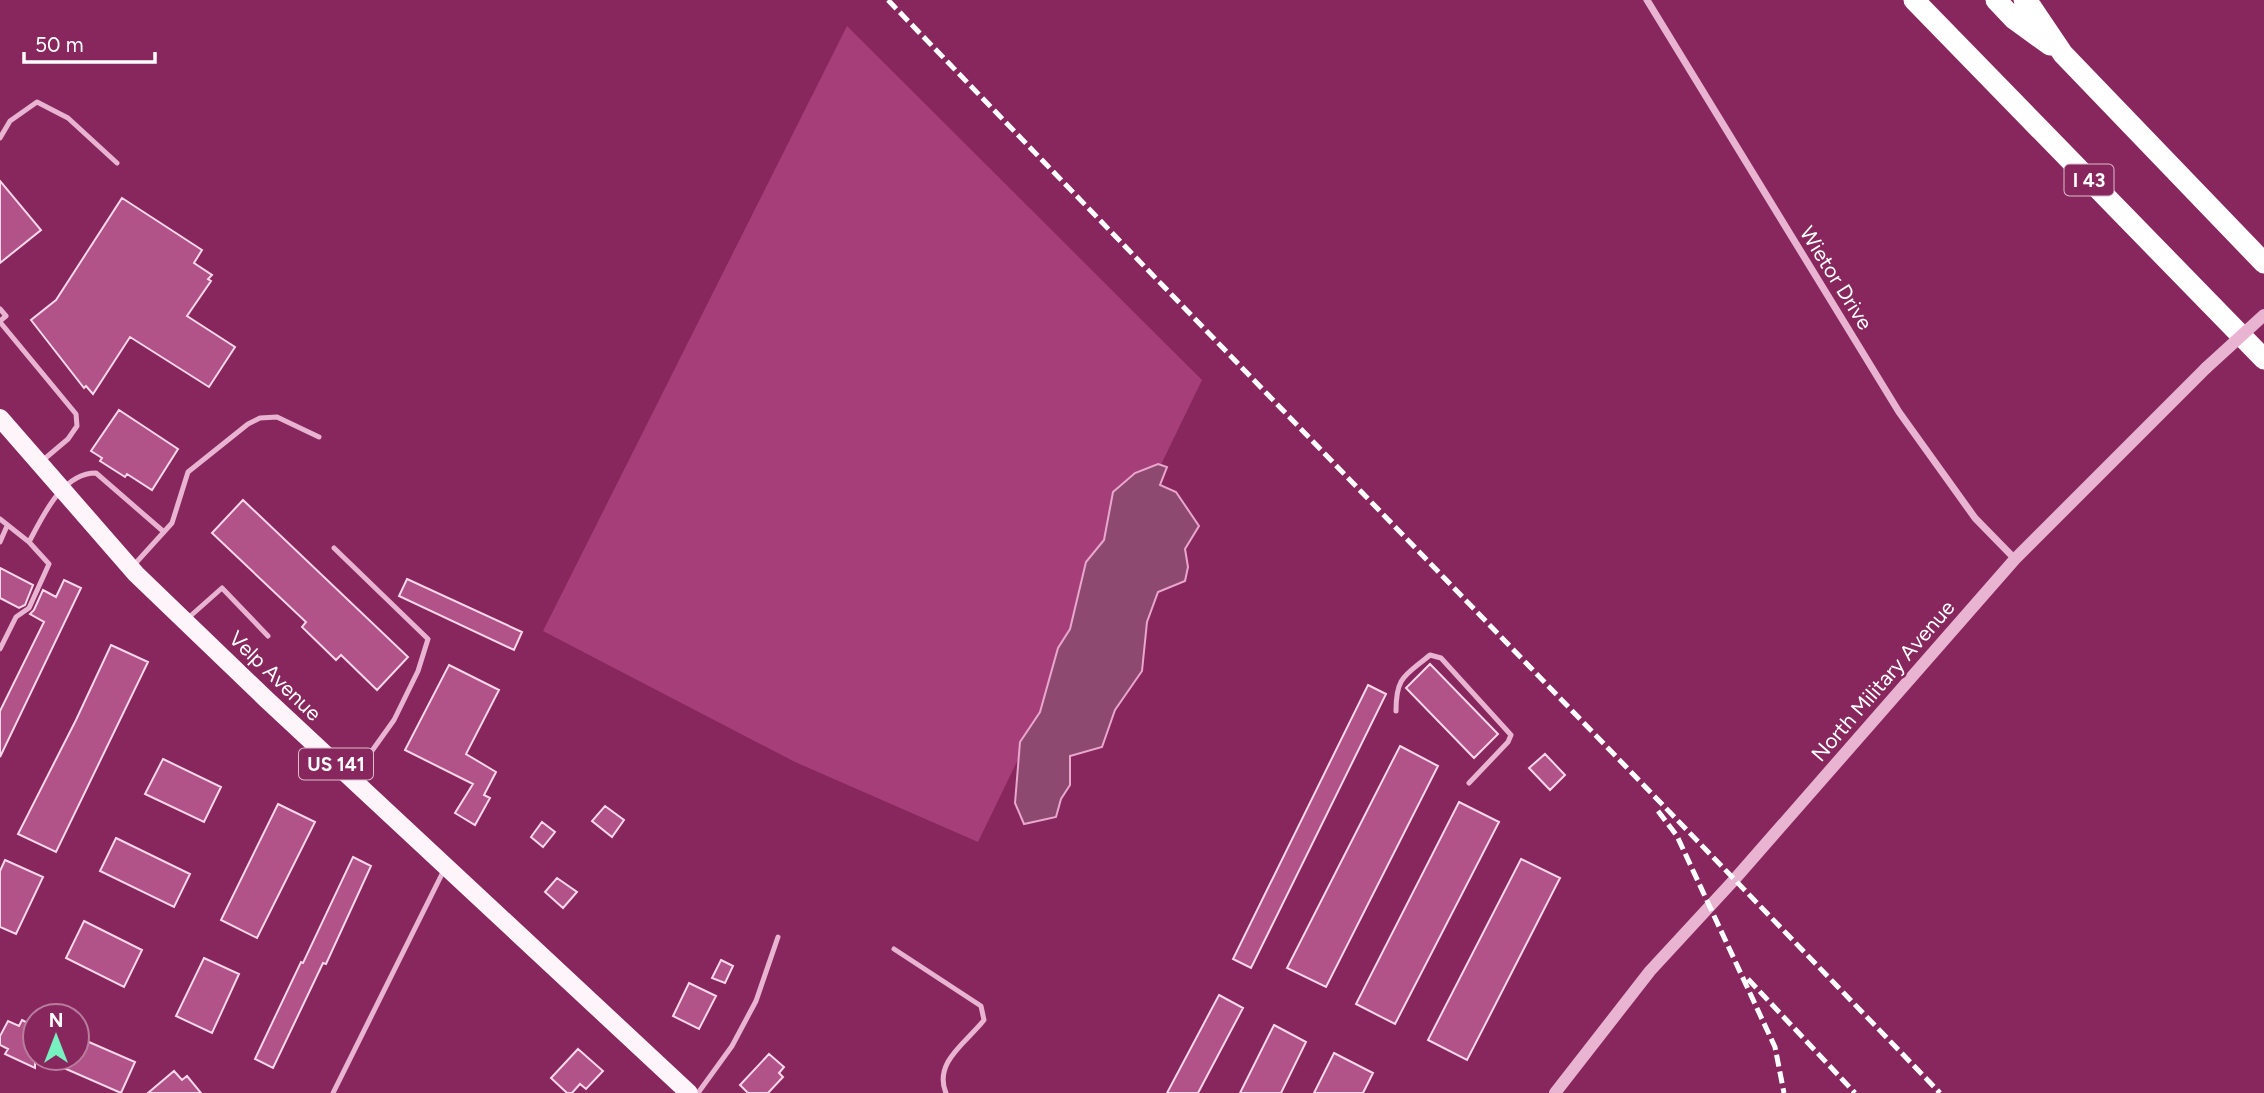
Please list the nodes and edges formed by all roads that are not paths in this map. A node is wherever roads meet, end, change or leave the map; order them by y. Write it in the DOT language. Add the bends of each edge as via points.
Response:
graph roads {
  1 [pos="1647,0"];
  2 [pos="1914,0"];
  3 [pos="1996,0"];
  4 [pos="2024,0"];
  5 [pos="2063,54"];
  6 [pos="0,138"];
  7 [pos="117,163"];
  8 [pos="2264,263"];
  9 [pos="0,309"];
  10 [pos="2264,315"];
  11 [pos="0,322"];
  12 [pos="2264,359"];
  13 [pos="0,418"];
  14 [pos="319,437"];
  15 [pos="39,463"];
  16 [pos="62,489"];
  17 [pos="0,519"];
  18 [pos="7,526"];
  19 [pos="164,532"];
  20 [pos="0,542"];
  21 [pos="29,542"];
  22 [pos="334,548"];
  23 [pos="2015,559"];
  24 [pos="131,568"];
  25 [pos="185,621"];
  26 [pos="268,636"];
  27 [pos="0,649"];
  28 [pos="1396,711"];
  29 [pos="352,779"];
  30 [pos="1469,783"];
  31 [pos="446,867"];
  32 [pos="778,937"];
  33 [pos="894,949"];
  34 [pos="333,1093"];
  35 [pos="689,1093"];
  36 [pos="698,1093"];
  37 [pos="946,1093"];
  38 [pos="1555,1093"];
  1 -- 23 [label="street, Wietor Drive" via="1899,412 1975,518"];
  2 -- 12 [label="highway, I 43"];
  3 -- 5 [label="highway"];
  4 -- 5 [label="highway"];
  5 -- 8 [label="highway"];
  6 -- 7 [label="lane" via="10,121 37,102 68,118"];
  9 -- 11 [label="lane" via="6,316"];
  10 -- 23 [label="street, North Military Avenue, bridge"];
  11 -- 15 [label="lane" via="76,414 78,426"];
  13 -- 15 [label="main road, Velp Avenue / US 141"];
  14 -- 19 [label="lane" via="277,416 248,424 188,472 172,523"];
  15 -- 16 [label="main road, Velp Avenue / US 141"];
  16 -- 19 [label="lane" via="86,473 96,473"];
  16 -- 21 [label="lane"];
  16 -- 24 [label="main road, Velp Avenue / US 141"];
  17 -- 18 [label="lane"];
  18 -- 20 [label="lane"];
  18 -- 21 [label="lane"];
  19 -- 24 [label="lane"];
  21 -- 27 [label="lane" via="49,564 29,608 16,617"];
  22 -- 29 [label="lane" via="428,639 394,720"];
  23 -- 38 [label="street, North Military Avenue" via="1650,971"];
  24 -- 25 [label="main road, Velp Avenue / US 141"];
  25 -- 26 [label="lane" via="222,588"];
  25 -- 29 [label="main road, Velp Avenue / US 141"];
  28 -- 30 [label="lane" via="1400,680 1430,654 1441,658 1511,735"];
  29 -- 31 [label="main road, Velp Avenue / US 141"];
  31 -- 34 [label="lane"];
  31 -- 35 [label="main road, Velp Avenue / US 141"];
  32 -- 36 [label="lane" via="756,1001 732,1046"];
  33 -- 37 [label="lane" via="981,1006 984,1014 984,1020 941,1073"];
}
